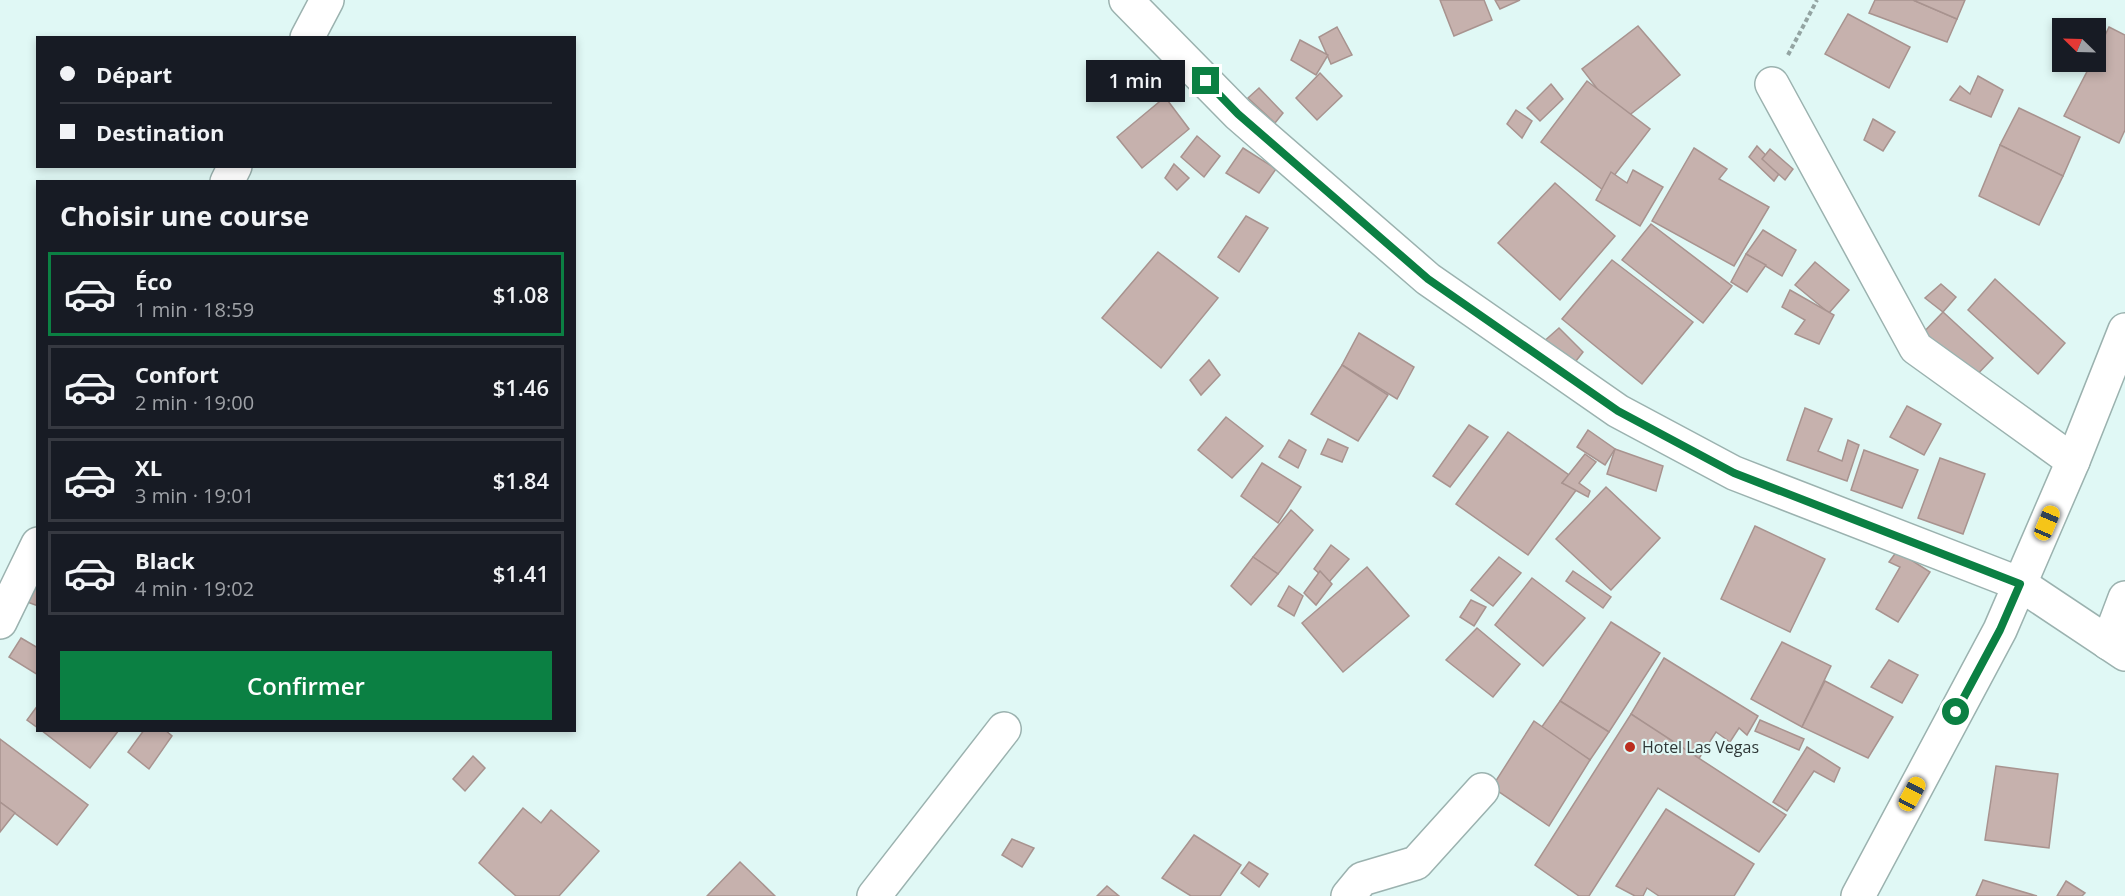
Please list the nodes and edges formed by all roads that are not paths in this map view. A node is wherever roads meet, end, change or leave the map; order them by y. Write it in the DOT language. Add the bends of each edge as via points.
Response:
graph roads {
  1 [pos="327,0"];
  2 [pos="1126,0"];
  3 [pos="308,36"];
  4 [pos="1772,84"];
  5 [pos="2125,330"];
  6 [pos="2073,461"];
  7 [pos="36,548"];
  8 [pos="2020,584"];
  9 [pos="2125,598"];
  10 [pos="0,622"];
  11 [pos="2117,649"];
  12 [pos="1004,729"];
  13 [pos="1482,790"];
  14 [pos="874,896"];
  15 [pos="1348,896"];
  16 [pos="1858,896"];
  1 -- 3 [label="main road"];
  2 -- 8 [label="main road" via="1238,114 1428,279 1618,411 1734,473"];
  4 -- 6 [label="main road" via="1916,348"];
  5 -- 6 [label="main road"];
  6 -- 8 [label="main road"];
  7 -- 10 [label="main road"];
  8 -- 11 [label="main road"];
  8 -- 16 [label="main road" via="2000,630"];
  9 -- 11 [label="main road"];
  12 -- 14 [label="main road"];
  13 -- 15 [label="main road" via="1416,863 1362,879"];
}
